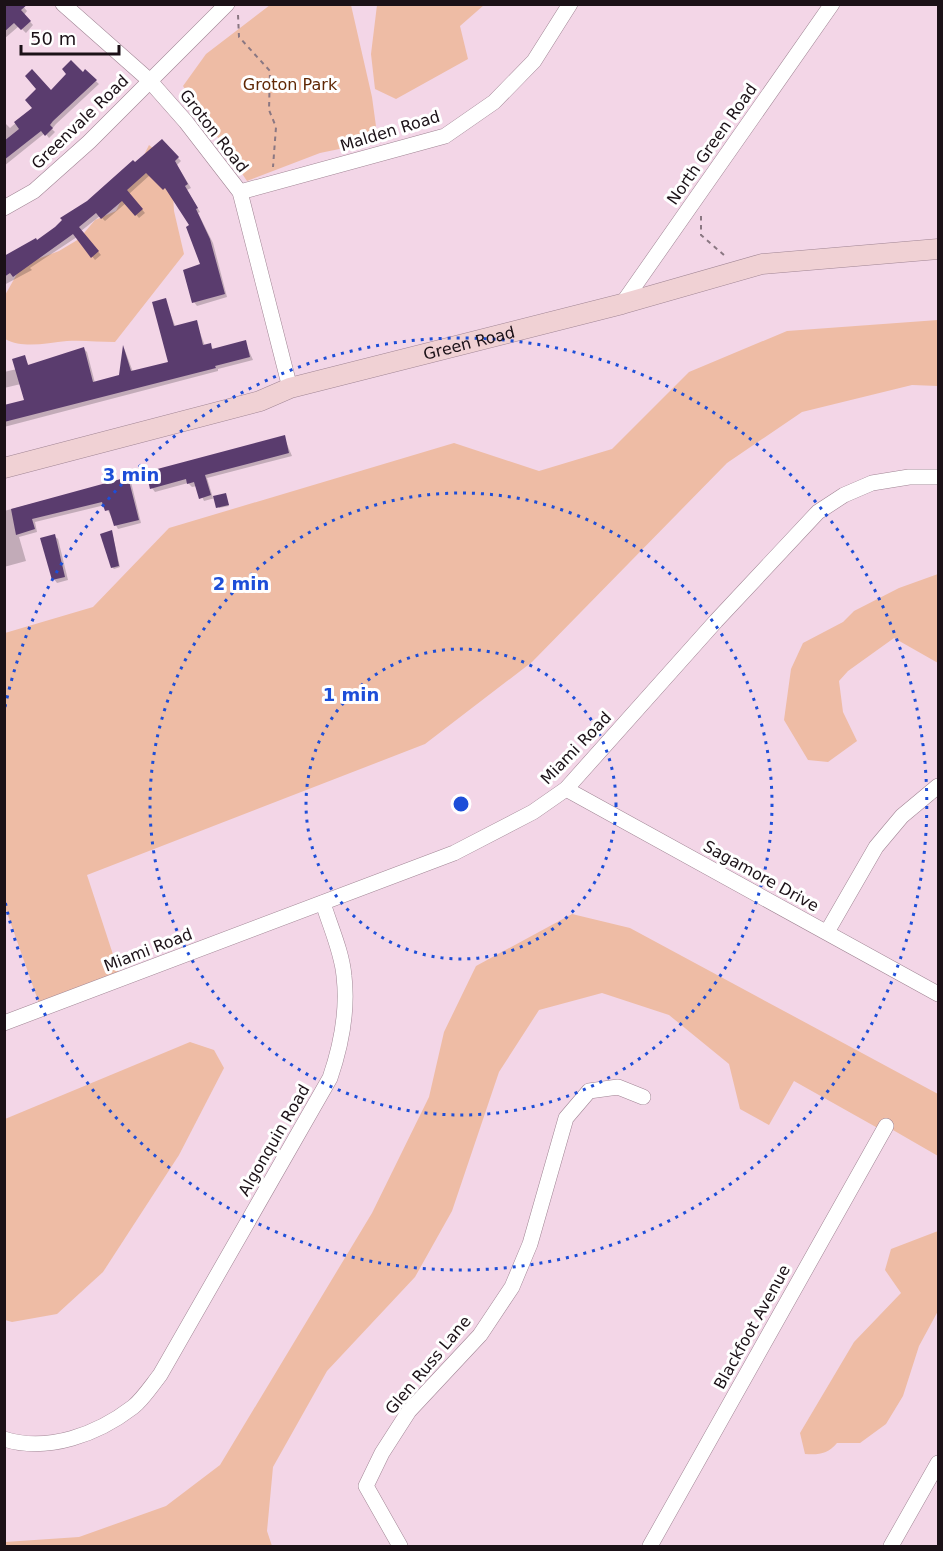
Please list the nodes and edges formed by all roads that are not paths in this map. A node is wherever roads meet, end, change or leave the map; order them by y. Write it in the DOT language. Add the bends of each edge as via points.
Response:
graph roads {
  1 [pos="63,4"];
  2 [pos="570,4"];
  3 [pos="832,4"];
  4 [pos="232,10"];
  5 [pos="149,80"];
  6 [pos="240,192"];
  7 [pos="4,208"];
  8 [pos="939,249"];
  9 [pos="622,304"];
  10 [pos="290,388"];
  11 [pos="4,468"];
  12 [pos="939,477"];
  13 [pos="939,786"];
  14 [pos="566,789"];
  15 [pos="323,903"];
  16 [pos="827,932"];
  17 [pos="939,994"];
  18 [pos="4,1023"];
  19 [pos="643,1097"];
  20 [pos="886,1126"];
  21 [pos="4,1439"];
  22 [pos="939,1463"];
  23 [pos="400,1546"];
  24 [pos="650,1546"];
  25 [pos="891,1546"];
  1 -- 5 [label="street, Groton Road"];
  2 -- 6 [label="street, Malden Road" via="534,61 494,102 445,136"];
  3 -- 9 [label="street, North Green Road"];
  4 -- 5 [label="street, Greenvale Road"];
  5 -- 6 [label="street, Groton Road"];
  5 -- 7 [label="street, Greenvale Road" via="34,191"];
  6 -- 10 [label="street, Groton Road"];
  8 -- 9 [label="main road, Green Road" via="762,264"];
  9 -- 10 [label="main road, Green Road"];
  10 -- 11 [label="main road, Green Road" via="260,401"];
  12 -- 14 [label="street, Miami Road" via="872,483 818,512"];
  13 -- 16 [label="street" via="902,816 876,847"];
  14 -- 15 [label="street, Miami Road" via="495,834"];
  14 -- 16 [label="street, Sagamore Drive"];
  15 -- 18 [label="street, Miami Road"];
  15 -- 21 [label="street, Algonquin Road" via="344,975 343,1024 330,1078 160,1375 134,1406 96,1432 56,1442"];
  16 -- 17 [label="street, Sagamore Drive"];
  19 -- 23 [label="street, Glen Russ Lane" via="618,1087 589,1091 566,1118 530,1244 512,1287 480,1335 409,1412 382,1453 366,1486"];
  20 -- 24 [label="street, Blackfoot Avenue"];
  22 -- 25 [label="street"];
}
